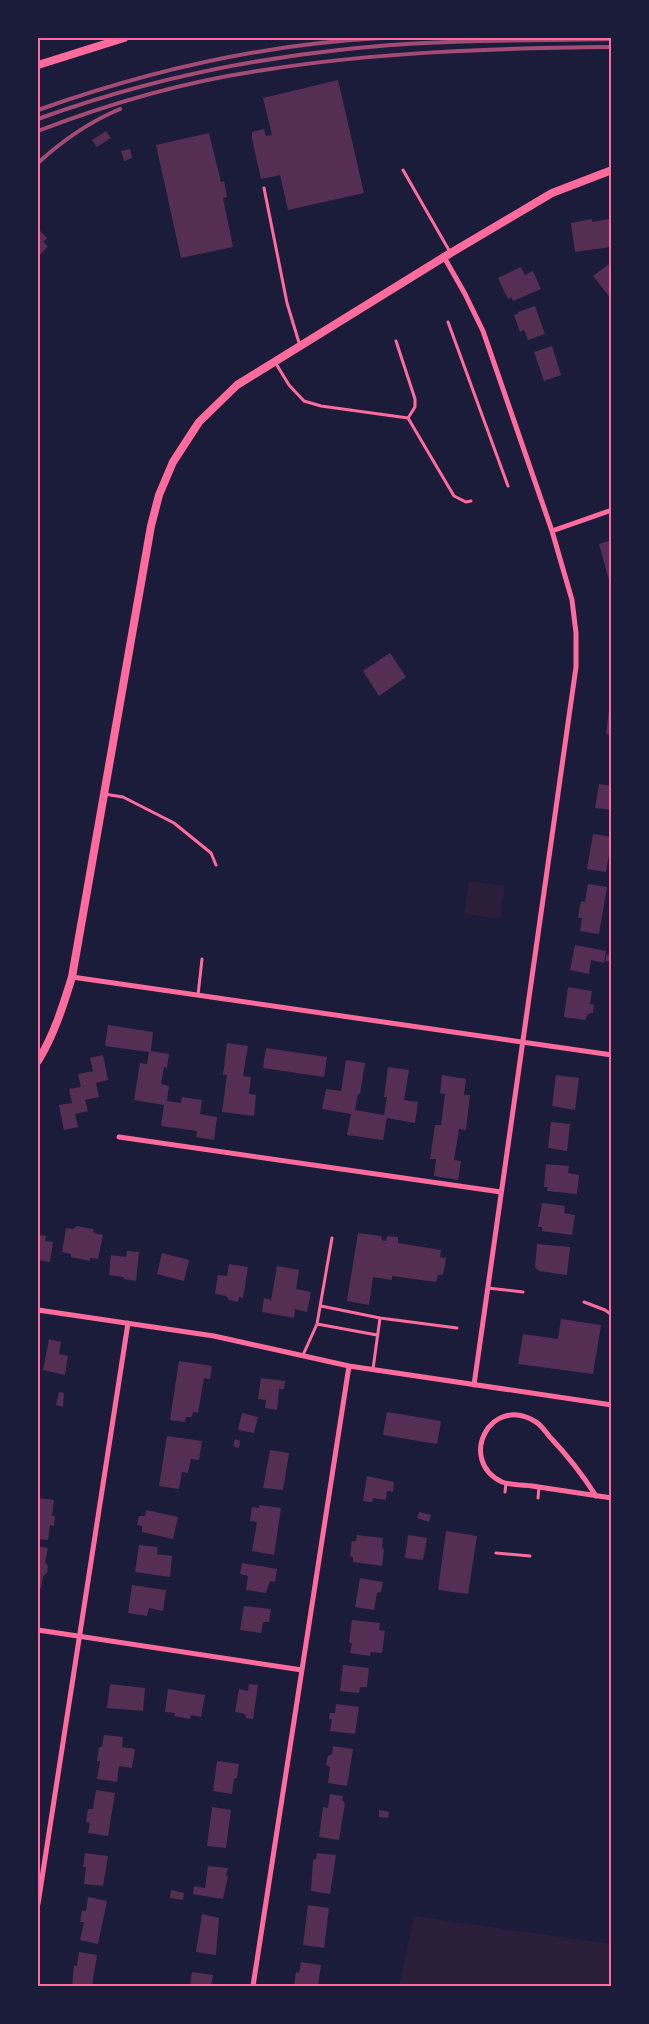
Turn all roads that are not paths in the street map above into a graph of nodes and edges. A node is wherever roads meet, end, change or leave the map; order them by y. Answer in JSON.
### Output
{"nodes":[{"id":1,"x":124,"y":38,"type":"edge"},
{"id":2,"x":38,"y":64,"type":"edge"},
{"id":3,"x":403,"y":170,"type":"dead end"},
{"id":4,"x":612,"y":170,"type":"edge"},
{"id":5,"x":264,"y":188,"type":"dead end"},
{"id":6,"x":447,"y":255,"type":"junction"},
{"id":7,"x":448,"y":322,"type":"dead end"},
{"id":8,"x":396,"y":340,"type":"dead end"},
{"id":9,"x":300,"y":346,"type":"junction"},
{"id":10,"x":275,"y":362,"type":"junction"},
{"id":11,"x":408,"y":418,"type":"junction"},
{"id":12,"x":508,"y":486,"type":"dead end"},
{"id":13,"x":471,"y":501,"type":"dead end"},
{"id":14,"x":612,"y":510,"type":"edge"},
{"id":15,"x":552,"y":531,"type":"junction"},
{"id":16,"x":104,"y":794,"type":"junction"},
{"id":17,"x":216,"y":865,"type":"dead end"},
{"id":18,"x":202,"y":959,"type":"dead end"},
{"id":19,"x":72,"y":977,"type":"junction"},
{"id":20,"x":198,"y":995,"type":"junction"},
{"id":21,"x":522,"y":1042,"type":"junction"},
{"id":22,"x":612,"y":1055,"type":"edge"},
{"id":23,"x":38,"y":1061,"type":"edge"},
{"id":24,"x":119,"y":1137,"type":"dead end"},
{"id":25,"x":501,"y":1192,"type":"junction"},
{"id":26,"x":332,"y":1238,"type":"dead end"},
{"id":27,"x":488,"y":1288,"type":"junction"},
{"id":28,"x":523,"y":1292,"type":"dead end"},
{"id":29,"x":584,"y":1302,"type":"dead end"},
{"id":30,"x":321,"y":1306,"type":"junction"},
{"id":31,"x":38,"y":1310,"type":"edge"},
{"id":32,"x":612,"y":1315,"type":"edge"},
{"id":33,"x":380,"y":1318,"type":"junction"},
{"id":34,"x":128,"y":1323,"type":"junction"},
{"id":35,"x":317,"y":1324,"type":"junction"},
{"id":36,"x":457,"y":1328,"type":"dead end"},
{"id":37,"x":377,"y":1335,"type":"junction"},
{"id":38,"x":303,"y":1356,"type":"junction"},
{"id":39,"x":349,"y":1366,"type":"junction"},
{"id":40,"x":373,"y":1370,"type":"junction"},
{"id":41,"x":474,"y":1385,"type":"junction"},
{"id":42,"x":612,"y":1405,"type":"edge"},
{"id":43,"x":506,"y":1483,"type":"junction"},
{"id":44,"x":540,"y":1487,"type":"junction"},
{"id":45,"x":505,"y":1492,"type":"dead end"},
{"id":46,"x":596,"y":1496,"type":"junction"},
{"id":47,"x":538,"y":1498,"type":"dead end"},
{"id":48,"x":612,"y":1498,"type":"edge"},
{"id":49,"x":496,"y":1553,"type":"dead end"},
{"id":50,"x":530,"y":1556,"type":"dead end"},
{"id":51,"x":38,"y":1630,"type":"edge"},
{"id":52,"x":79,"y":1636,"type":"junction"},
{"id":53,"x":302,"y":1670,"type":"junction"},
{"id":54,"x":38,"y":1904,"type":"edge"},
{"id":55,"x":253,"y":1986,"type":"edge"}],
"edges":[{"from":1,"to":2,"type":"street"},
{"from":3,"to":6,"type":"lane"},
{"from":4,"to":6,"type":"street"},
{"from":5,"to":9,"type":"lane"},
{"from":6,"to":9,"type":"street"},
{"from":6,"to":15,"type":"street"},
{"from":7,"to":12,"type":"lane"},
{"from":8,"to":11,"type":"lane"},
{"from":9,"to":10,"type":"street"},
{"from":10,"to":11,"type":"lane"},
{"from":10,"to":16,"type":"street"},
{"from":11,"to":13,"type":"lane"},
{"from":14,"to":15,"type":"street"},
{"from":15,"to":21,"type":"street"},
{"from":16,"to":17,"type":"lane"},
{"from":16,"to":19,"type":"street"},
{"from":18,"to":20,"type":"lane"},
{"from":19,"to":20,"type":"street"},
{"from":19,"to":23,"type":"street"},
{"from":20,"to":21,"type":"street"},
{"from":21,"to":22,"type":"street"},
{"from":21,"to":25,"type":"street"},
{"from":24,"to":25,"type":"street"},
{"from":25,"to":27,"type":"street"},
{"from":26,"to":30,"type":"lane"},
{"from":27,"to":28,"type":"lane"},
{"from":27,"to":41,"type":"street"},
{"from":29,"to":32,"type":"lane"},
{"from":30,"to":33,"type":"lane"},
{"from":30,"to":35,"type":"lane"},
{"from":31,"to":34,"type":"street"},
{"from":33,"to":36,"type":"lane"},
{"from":33,"to":37,"type":"lane"},
{"from":34,"to":38,"type":"street"},
{"from":34,"to":52,"type":"street"},
{"from":35,"to":37,"type":"lane"},
{"from":35,"to":38,"type":"lane"},
{"from":37,"to":40,"type":"lane"},
{"from":38,"to":39,"type":"street"},
{"from":39,"to":40,"type":"street"},
{"from":39,"to":53,"type":"street"},
{"from":40,"to":41,"type":"street"},
{"from":41,"to":42,"type":"street"},
{"from":43,"to":44,"type":"street"},
{"from":43,"to":45,"type":"lane"},
{"from":43,"to":46,"type":"street"},
{"from":44,"to":46,"type":"street"},
{"from":44,"to":47,"type":"lane"},
{"from":46,"to":48,"type":"street"},
{"from":49,"to":50,"type":"lane"},
{"from":51,"to":52,"type":"street"},
{"from":52,"to":53,"type":"street"},
{"from":52,"to":54,"type":"street"},
{"from":53,"to":55,"type":"street"}]}
